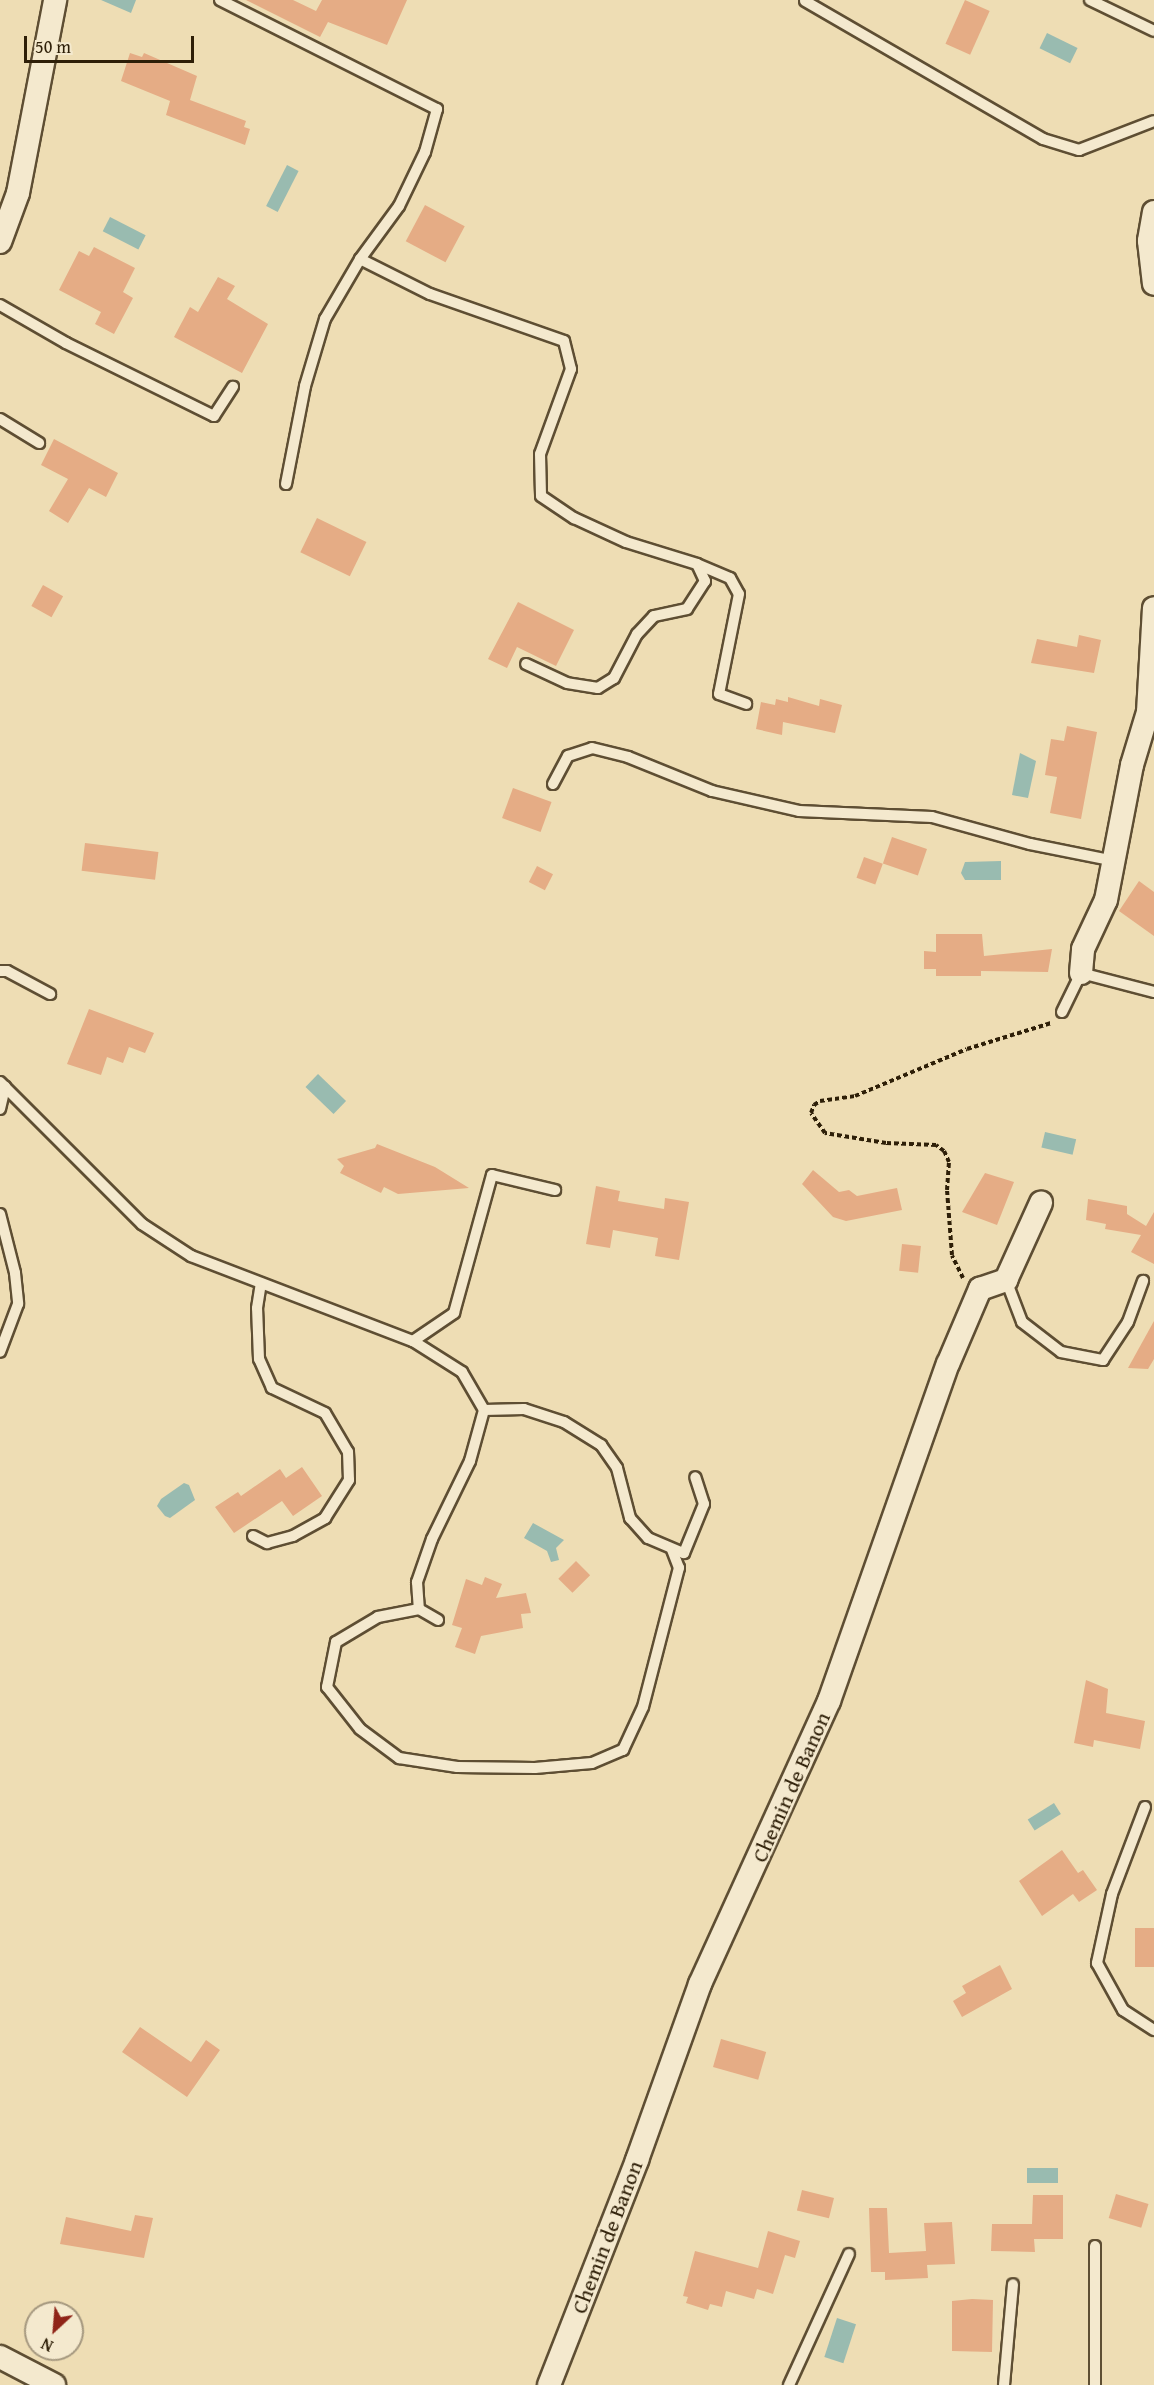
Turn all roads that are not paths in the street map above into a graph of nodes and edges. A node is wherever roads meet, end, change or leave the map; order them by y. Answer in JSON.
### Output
{"nodes":[{"id":1,"x":55,"y":0,"type":"edge"},
{"id":2,"x":220,"y":0,"type":"edge"},
{"id":3,"x":1090,"y":0,"type":"edge"},
{"id":4,"x":805,"y":1,"type":"edge"},
{"id":5,"x":1154,"y":31,"type":"edge"},
{"id":6,"x":1154,"y":121,"type":"edge"},
{"id":7,"x":1154,"y":212,"type":"edge"},
{"id":8,"x":0,"y":242,"type":"edge"},
{"id":9,"x":360,"y":259,"type":"junction"},
{"id":10,"x":1154,"y":284,"type":"edge"},
{"id":11,"x":0,"y":304,"type":"edge"},
{"id":12,"x":233,"y":387,"type":"dead end"},
{"id":13,"x":0,"y":419,"type":"edge"},
{"id":14,"x":39,"y":443,"type":"dead end"},
{"id":15,"x":286,"y":484,"type":"dead end"},
{"id":16,"x":697,"y":564,"type":"junction"},
{"id":17,"x":1154,"y":608,"type":"edge"},
{"id":18,"x":526,"y":664,"type":"dead end"},
{"id":19,"x":746,"y":704,"type":"dead end"},
{"id":20,"x":1151,"y":714,"type":"edge"},
{"id":21,"x":553,"y":784,"type":"dead end"},
{"id":22,"x":1115,"y":861,"type":"junction"},
{"id":23,"x":0,"y":971,"type":"edge"},
{"id":24,"x":1082,"y":973,"type":"junction"},
{"id":25,"x":1154,"y":992,"type":"edge"},
{"id":26,"x":50,"y":994,"type":"dead end"},
{"id":27,"x":1062,"y":1012,"type":"road end"},
{"id":28,"x":3,"y":1084,"type":"edge"},
{"id":29,"x":0,"y":1109,"type":"edge"},
{"id":30,"x":555,"y":1190,"type":"dead end"},
{"id":31,"x":1041,"y":1203,"type":"dead end"},
{"id":32,"x":0,"y":1214,"type":"edge"},
{"id":33,"x":1006,"y":1280,"type":"junction"},
{"id":34,"x":1143,"y":1281,"type":"dead end"},
{"id":35,"x":261,"y":1282,"type":"junction"},
{"id":36,"x":413,"y":1341,"type":"junction"},
{"id":37,"x":0,"y":1352,"type":"edge"},
{"id":38,"x":484,"y":1410,"type":"junction"},
{"id":39,"x":695,"y":1477,"type":"dead end"},
{"id":40,"x":253,"y":1536,"type":"dead end"},
{"id":41,"x":672,"y":1550,"type":"junction"},
{"id":42,"x":419,"y":1609,"type":"junction"},
{"id":43,"x":438,"y":1620,"type":"dead end"},
{"id":44,"x":1145,"y":1807,"type":"dead end"},
{"id":45,"x":1154,"y":2030,"type":"edge"},
{"id":46,"x":1095,"y":2246,"type":"dead end"},
{"id":47,"x":849,"y":2254,"type":"dead end"},
{"id":48,"x":1013,"y":2284,"type":"dead end"},
{"id":49,"x":0,"y":2357,"type":"edge"},
{"id":50,"x":54,"y":2385,"type":"edge"},
{"id":51,"x":549,"y":2385,"type":"edge"},
{"id":52,"x":789,"y":2385,"type":"edge"},
{"id":53,"x":1004,"y":2385,"type":"edge"},
{"id":54,"x":1095,"y":2385,"type":"edge"}],
"edges":[{"from":1,"to":8,"type":"street"},
{"from":2,"to":9,"type":"lane"},
{"from":3,"to":5,"type":"lane"},
{"from":4,"to":6,"type":"lane"},
{"from":7,"to":10,"type":"street"},
{"from":9,"to":15,"type":"lane"},
{"from":9,"to":16,"type":"lane"},
{"from":11,"to":12,"type":"lane"},
{"from":13,"to":14,"type":"lane"},
{"from":16,"to":18,"type":"lane"},
{"from":16,"to":19,"type":"lane"},
{"from":17,"to":20,"type":"street"},
{"from":20,"to":22,"type":"street"},
{"from":21,"to":22,"type":"lane"},
{"from":22,"to":24,"type":"street"},
{"from":23,"to":26,"type":"lane"},
{"from":24,"to":25,"type":"lane"},
{"from":24,"to":27,"type":"lane"},
{"from":28,"to":29,"type":"lane"},
{"from":28,"to":35,"type":"lane"},
{"from":30,"to":36,"type":"lane"},
{"from":31,"to":33,"type":"street"},
{"from":32,"to":37,"type":"lane"},
{"from":33,"to":34,"type":"lane"},
{"from":33,"to":51,"type":"street","name":"Chemin de Banon"},
{"from":35,"to":36,"type":"lane"},
{"from":35,"to":40,"type":"lane"},
{"from":36,"to":38,"type":"lane"},
{"from":38,"to":41,"type":"lane"},
{"from":38,"to":42,"type":"lane"},
{"from":39,"to":41,"type":"lane"},
{"from":41,"to":42,"type":"lane"},
{"from":42,"to":43,"type":"lane"},
{"from":44,"to":45,"type":"lane"},
{"from":46,"to":54,"type":"lane"},
{"from":47,"to":52,"type":"lane"},
{"from":48,"to":53,"type":"lane"},
{"from":49,"to":50,"type":"street"}]}
